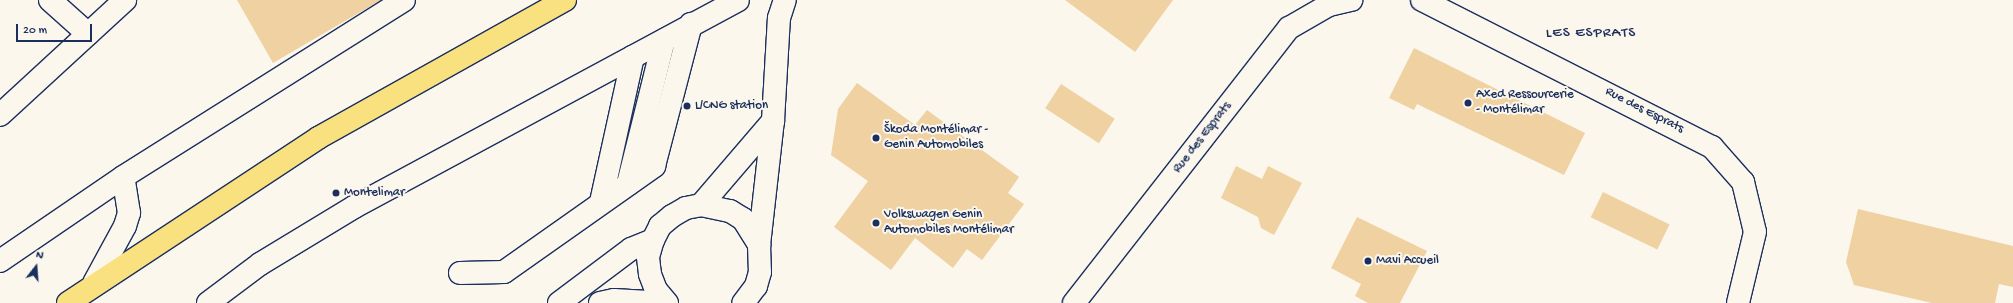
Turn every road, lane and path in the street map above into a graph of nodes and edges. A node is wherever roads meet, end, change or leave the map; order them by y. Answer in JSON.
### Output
{"nodes":[{"id":1,"x":50,"y":0,"type":"edge"},
{"id":2,"x":125,"y":0,"type":"edge"},
{"id":3,"x":404,"y":0,"type":"edge"},
{"id":4,"x":565,"y":0,"type":"edge"},
{"id":5,"x":738,"y":0,"type":"edge"},
{"id":6,"x":785,"y":0,"type":"edge"},
{"id":7,"x":1351,"y":0,"type":"edge"},
{"id":8,"x":1422,"y":0,"type":"edge"},
{"id":9,"x":691,"y":24,"type":"junction"},
{"id":10,"x":88,"y":34,"type":"junction"},
{"id":11,"x":664,"y":40,"type":"junction"},
{"id":12,"x":633,"y":56,"type":"junction"},
{"id":13,"x":0,"y":115,"type":"edge"},
{"id":14,"x":773,"y":121,"type":"junction"},
{"id":15,"x":123,"y":177,"type":"junction"},
{"id":16,"x":628,"y":184,"type":"junction"},
{"id":17,"x":601,"y":202,"type":"junction"},
{"id":18,"x":701,"y":205,"type":"junction"},
{"id":19,"x":652,"y":240,"type":"junction"},
{"id":20,"x":759,"y":245,"type":"junction"},
{"id":21,"x":0,"y":261,"type":"edge"},
{"id":22,"x":460,"y":273,"type":"dead end"},
{"id":23,"x":94,"y":283,"type":"junction"},
{"id":24,"x":755,"y":297,"type":"edge"},
{"id":25,"x":68,"y":303,"type":"edge"},
{"id":26,"x":208,"y":303,"type":"edge"},
{"id":27,"x":558,"y":303,"type":"edge"},
{"id":28,"x":600,"y":303,"type":"edge"},
{"id":29,"x":666,"y":303,"type":"edge"},
{"id":30,"x":1074,"y":303,"type":"edge"},
{"id":31,"x":1738,"y":303,"type":"edge"}],
"edges":[{"from":1,"to":10,"type":"street"},
{"from":2,"to":10,"type":"street"},
{"from":3,"to":15,"type":"street"},
{"from":4,"to":23,"type":"main road"},
{"from":5,"to":9,"type":"street"},
{"from":6,"to":14,"type":"street"},
{"from":7,"to":30,"type":"street","name":"Rue des Esprats"},
{"from":8,"to":31,"type":"street","name":"Rue des Esprats"},
{"from":9,"to":11,"type":"street"},
{"from":9,"to":16,"type":"street"},
{"from":10,"to":13,"type":"street"},
{"from":11,"to":12,"type":"street"},
{"from":11,"to":16,"type":"street"},
{"from":12,"to":17,"type":"street"},
{"from":12,"to":26,"type":"street"},
{"from":14,"to":18,"type":"street"},
{"from":14,"to":20,"type":"street"},
{"from":15,"to":21,"type":"street"},
{"from":15,"to":23,"type":"street"},
{"from":16,"to":17,"type":"street"},
{"from":17,"to":22,"type":"street"},
{"from":18,"to":19,"type":"street"},
{"from":18,"to":20,"type":"street"},
{"from":19,"to":27,"type":"street"},
{"from":19,"to":29,"type":"street"},
{"from":20,"to":24,"type":"street"},
{"from":23,"to":25,"type":"main road"},
{"from":28,"to":29,"type":"street"}]}
